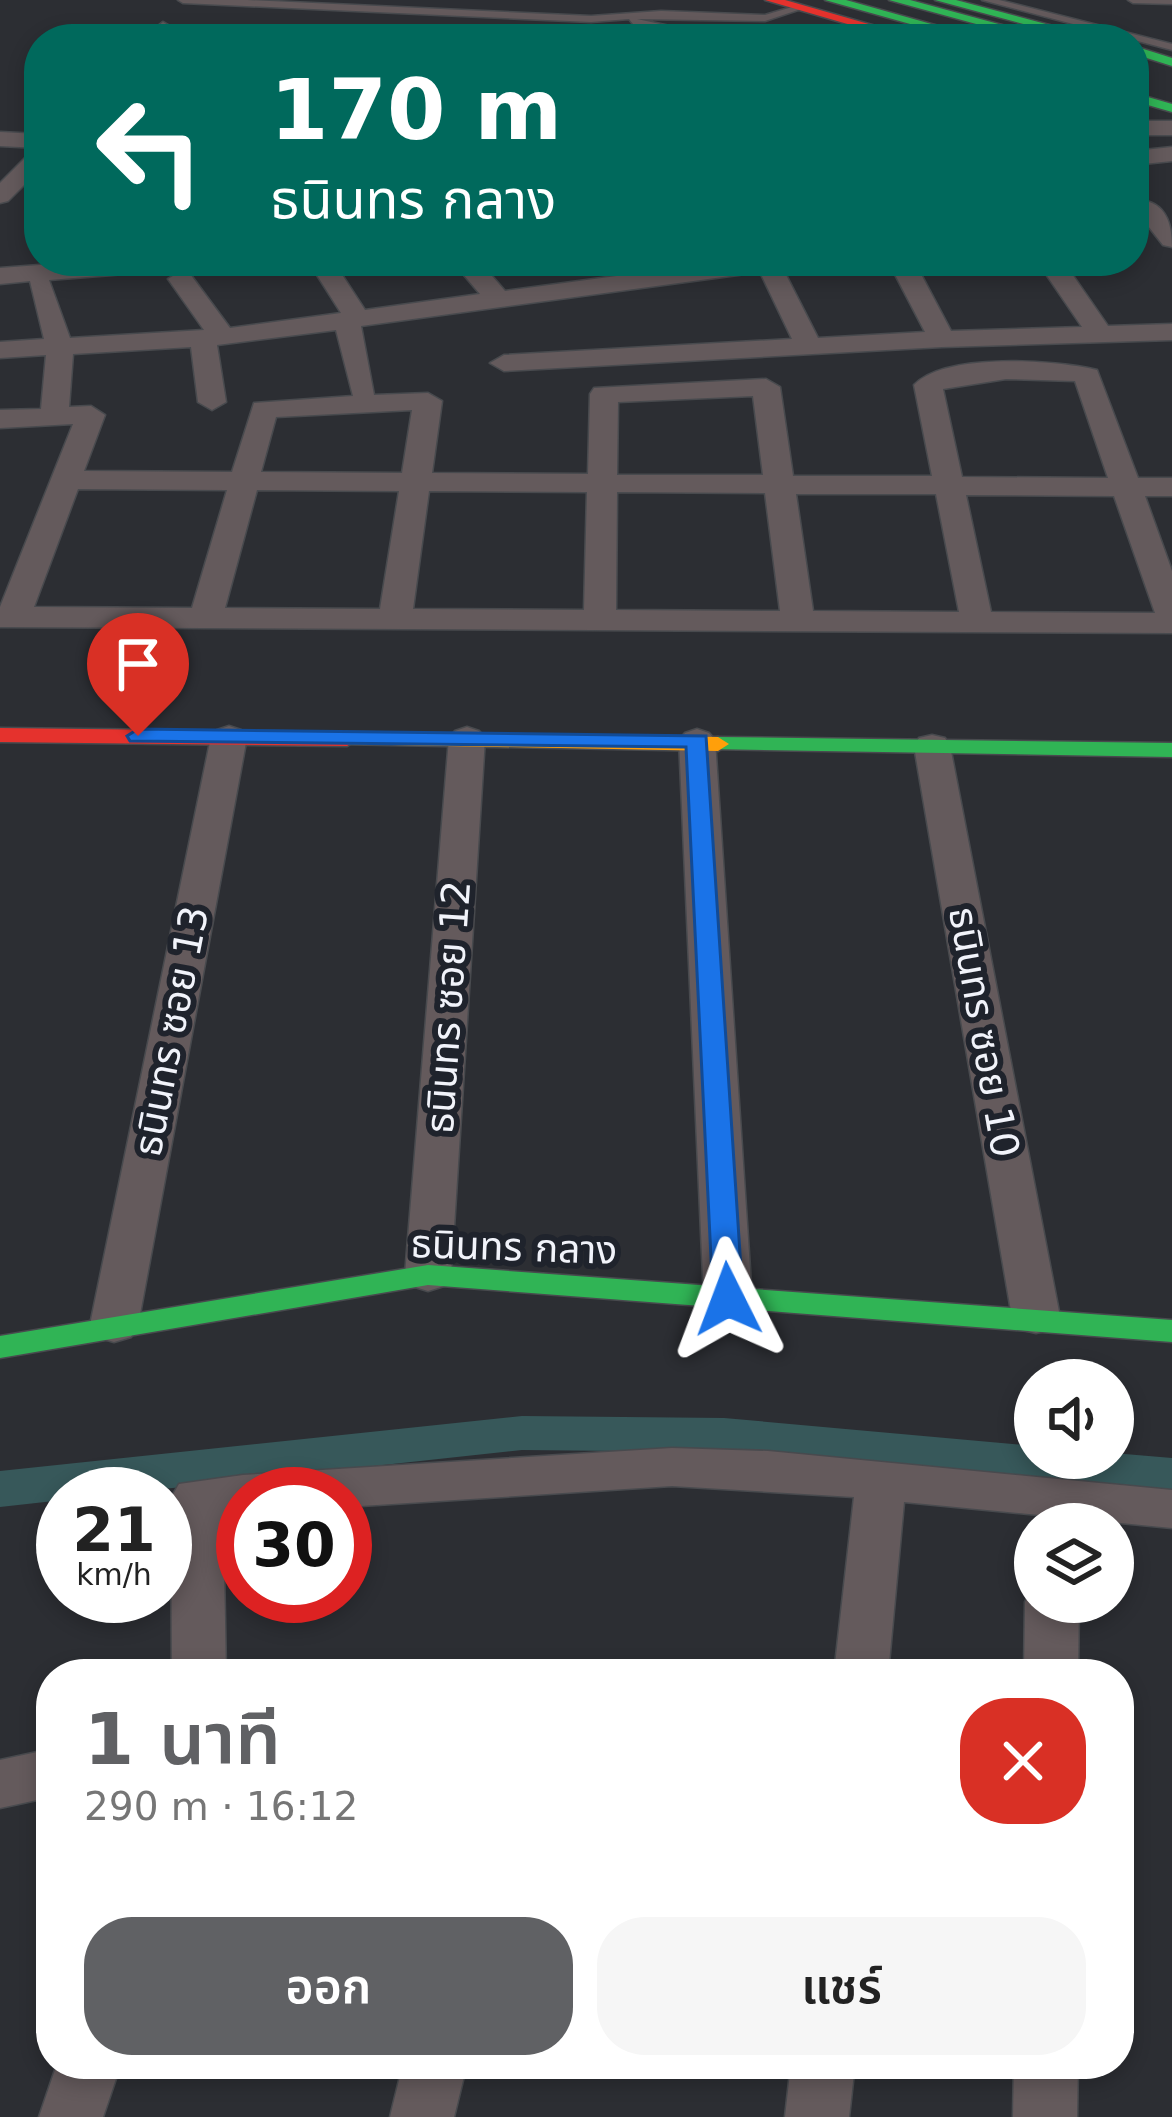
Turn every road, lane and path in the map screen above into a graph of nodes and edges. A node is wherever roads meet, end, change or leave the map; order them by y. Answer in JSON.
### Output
{"nodes":[{"id":1,"x":183,"y":0,"type":"edge"},
{"id":2,"x":772,"y":0,"type":"edge"},
{"id":3,"x":832,"y":0,"type":"edge"},
{"id":4,"x":895,"y":0,"type":"edge"},
{"id":5,"x":941,"y":0,"type":"edge"},
{"id":6,"x":987,"y":0,"type":"edge"},
{"id":7,"x":1133,"y":0,"type":"edge"},
{"id":8,"x":800,"y":2,"type":"edge"},
{"id":9,"x":1172,"y":2,"type":"edge"},
{"id":10,"x":638,"y":15,"type":"junction"},
{"id":11,"x":634,"y":24,"type":"edge"},
{"id":12,"x":872,"y":24,"type":"edge"},
{"id":13,"x":889,"y":24,"type":"edge"},
{"id":14,"x":922,"y":24,"type":"edge"},
{"id":15,"x":989,"y":24,"type":"edge"},
{"id":16,"x":1036,"y":24,"type":"edge"},
{"id":17,"x":1084,"y":24,"type":"edge"},
{"id":18,"x":24,"y":172,"type":"edge"},
{"id":19,"x":0,"y":196,"type":"edge"},
{"id":20,"x":1151,"y":206,"type":"edge"},
{"id":21,"x":1172,"y":240,"type":"edge"},
{"id":22,"x":187,"y":276,"type":"edge"},
{"id":23,"x":330,"y":276,"type":"edge"},
{"id":24,"x":472,"y":276,"type":"edge"},
{"id":25,"x":625,"y":276,"type":"edge"},
{"id":26,"x":727,"y":276,"type":"edge"},
{"id":27,"x":780,"y":276,"type":"edge"},
{"id":28,"x":909,"y":276,"type":"edge"},
{"id":29,"x":1059,"y":276,"type":"edge"},
{"id":30,"x":40,"y":285,"type":"dead end"},
{"id":31,"x":642,"y":301,"type":"junction"},
{"id":32,"x":352,"y":320,"type":"junction"},
{"id":33,"x":1172,"y":332,"type":"edge"},
{"id":34,"x":1100,"y":334,"type":"junction"},
{"id":35,"x":501,"y":337,"type":"junction"},
{"id":36,"x":213,"y":338,"type":"junction"},
{"id":37,"x":942,"y":339,"type":"junction"},
{"id":38,"x":60,"y":348,"type":"junction"},
{"id":39,"x":0,"y":350,"type":"edge"},
{"id":40,"x":810,"y":350,"type":"junction"},
{"id":41,"x":660,"y":356,"type":"junction"},
{"id":42,"x":363,"y":391,"type":"dead end"},
{"id":43,"x":212,"y":402,"type":"dead end"},
{"id":44,"x":56,"y":409,"type":"dead end"},
{"id":45,"x":0,"y":419,"type":"edge"},
{"id":46,"x":68,"y":480,"type":"junction"},
{"id":47,"x":242,"y":481,"type":"junction"},
{"id":48,"x":416,"y":482,"type":"junction"},
{"id":49,"x":603,"y":483,"type":"junction"},
{"id":50,"x":782,"y":484,"type":"junction"},
{"id":51,"x":947,"y":485,"type":"junction"},
{"id":52,"x":1126,"y":487,"type":"junction"},
{"id":53,"x":1172,"y":487,"type":"edge"},
{"id":54,"x":7,"y":617,"type":"edge"},
{"id":55,"x":206,"y":619,"type":"junction"},
{"id":56,"x":1172,"y":619,"type":"edge"},
{"id":57,"x":395,"y":620,"type":"junction"},
{"id":58,"x":601,"y":620,"type":"junction"},
{"id":59,"x":798,"y":621,"type":"junction"},
{"id":60,"x":976,"y":622,"type":"junction"},
{"id":61,"x":229,"y":736,"type":"junction"},
{"id":62,"x":1,"y":737,"type":"edge"},
{"id":63,"x":467,"y":738,"type":"junction"},
{"id":64,"x":698,"y":740,"type":"junction"},
{"id":65,"x":932,"y":746,"type":"junction"},
{"id":66,"x":1172,"y":751,"type":"edge"},
{"id":67,"x":428,"y":1275,"type":"junction"},
{"id":68,"x":728,"y":1299,"type":"junction"},
{"id":69,"x":1036,"y":1317,"type":"junction"},
{"id":70,"x":113,"y":1325,"type":"junction"},
{"id":71,"x":1172,"y":1330,"type":"edge"},
{"id":72,"x":0,"y":1347,"type":"edge"},
{"id":73,"x":880,"y":1481,"type":"junction"},
{"id":74,"x":372,"y":1486,"type":"edge"},
{"id":75,"x":216,"y":1496,"type":"edge"},
{"id":76,"x":1016,"y":1503,"type":"edge"},
{"id":77,"x":1134,"y":1509,"type":"edge"},
{"id":78,"x":1172,"y":1509,"type":"edge"},
{"id":79,"x":1052,"y":1623,"type":"edge"},
{"id":80,"x":199,"y":1659,"type":"edge"},
{"id":81,"x":862,"y":1659,"type":"edge"},
{"id":82,"x":1051,"y":1659,"type":"edge"},
{"id":83,"x":36,"y":1776,"type":"edge"},
{"id":84,"x":0,"y":1784,"type":"edge"},
{"id":85,"x":84,"y":2079,"type":"edge"},
{"id":86,"x":431,"y":2079,"type":"edge"},
{"id":87,"x":822,"y":2079,"type":"edge"},
{"id":88,"x":1046,"y":2079,"type":"edge"},
{"id":89,"x":71,"y":2117,"type":"edge"},
{"id":90,"x":422,"y":2117,"type":"edge"},
{"id":91,"x":818,"y":2117,"type":"edge"},
{"id":92,"x":1045,"y":2117,"type":"edge"}],
"edges":[{"from":1,"to":10,"type":"lane"},
{"from":2,"to":8,"type":"main road"},
{"from":3,"to":14,"type":"main road"},
{"from":4,"to":15,"type":"main road"},
{"from":5,"to":16,"type":"main road"},
{"from":6,"to":17,"type":"lane"},
{"from":7,"to":9,"type":"lane"},
{"from":8,"to":10,"type":"lane"},
{"from":8,"to":12,"type":"main road"},
{"from":8,"to":13,"type":"main road"},
{"from":10,"to":11,"type":"lane"},
{"from":18,"to":19,"type":"street"},
{"from":20,"to":21,"type":"street"},
{"from":22,"to":36,"type":"street"},
{"from":23,"to":32,"type":"street"},
{"from":24,"to":35,"type":"street"},
{"from":25,"to":31,"type":"street"},
{"from":26,"to":31,"type":"street"},
{"from":27,"to":40,"type":"street"},
{"from":28,"to":37,"type":"street"},
{"from":29,"to":34,"type":"street"},
{"from":30,"to":38,"type":"street"},
{"from":31,"to":35,"type":"street"},
{"from":31,"to":41,"type":"street"},
{"from":32,"to":35,"type":"street"},
{"from":32,"to":36,"type":"street"},
{"from":32,"to":42,"type":"street"},
{"from":33,"to":34,"type":"street"},
{"from":34,"to":37,"type":"street"},
{"from":35,"to":41,"type":"street"},
{"from":36,"to":38,"type":"street"},
{"from":36,"to":43,"type":"street"},
{"from":37,"to":40,"type":"street"},
{"from":38,"to":39,"type":"street"},
{"from":38,"to":44,"type":"street"},
{"from":40,"to":41,"type":"street"},
{"from":45,"to":46,"type":"street"},
{"from":46,"to":47,"type":"street"},
{"from":46,"to":54,"type":"street"},
{"from":47,"to":48,"type":"street"},
{"from":47,"to":48,"type":"street"},
{"from":47,"to":55,"type":"street"},
{"from":48,"to":49,"type":"street"},
{"from":48,"to":57,"type":"street"},
{"from":49,"to":50,"type":"street"},
{"from":49,"to":50,"type":"street"},
{"from":49,"to":58,"type":"street"},
{"from":50,"to":51,"type":"street"},
{"from":50,"to":59,"type":"street"},
{"from":51,"to":52,"type":"street"},
{"from":51,"to":52,"type":"street"},
{"from":51,"to":60,"type":"street"},
{"from":52,"to":53,"type":"street"},
{"from":52,"to":56,"type":"street"},
{"from":54,"to":55,"type":"street"},
{"from":55,"to":57,"type":"street"},
{"from":56,"to":60,"type":"street"},
{"from":57,"to":58,"type":"street"},
{"from":58,"to":59,"type":"street"},
{"from":59,"to":60,"type":"street"},
{"from":61,"to":62,"type":"main road"},
{"from":61,"to":63,"type":"main road"},
{"from":61,"to":70,"type":"street","name":"ธนินทร ซอย 13"},
{"from":63,"to":64,"type":"main road"},
{"from":63,"to":67,"type":"street","name":"ธนินทร ซอย 12"},
{"from":64,"to":65,"type":"main road"},
{"from":64,"to":68,"type":"street"},
{"from":65,"to":66,"type":"main road"},
{"from":65,"to":69,"type":"street","name":"ธนินทร ซอย 10"},
{"from":67,"to":68,"type":"main road","name":"ธนินทร กลาง"},
{"from":67,"to":70,"type":"main road","name":"ธนินทร กลาง"},
{"from":68,"to":69,"type":"main road","name":"ธนินทร กลาง"},
{"from":69,"to":71,"type":"main road","name":"ธนินทร กลาง"},
{"from":70,"to":72,"type":"main road","name":"ธนินทร กลาง"},
{"from":73,"to":74,"type":"street"},
{"from":73,"to":76,"type":"street"},
{"from":73,"to":81,"type":"street"},
{"from":75,"to":80,"type":"street"},
{"from":77,"to":78,"type":"street"},
{"from":79,"to":82,"type":"street"},
{"from":83,"to":84,"type":"street"},
{"from":85,"to":89,"type":"street"},
{"from":86,"to":90,"type":"street"},
{"from":87,"to":91,"type":"street"},
{"from":88,"to":92,"type":"street"}]}
